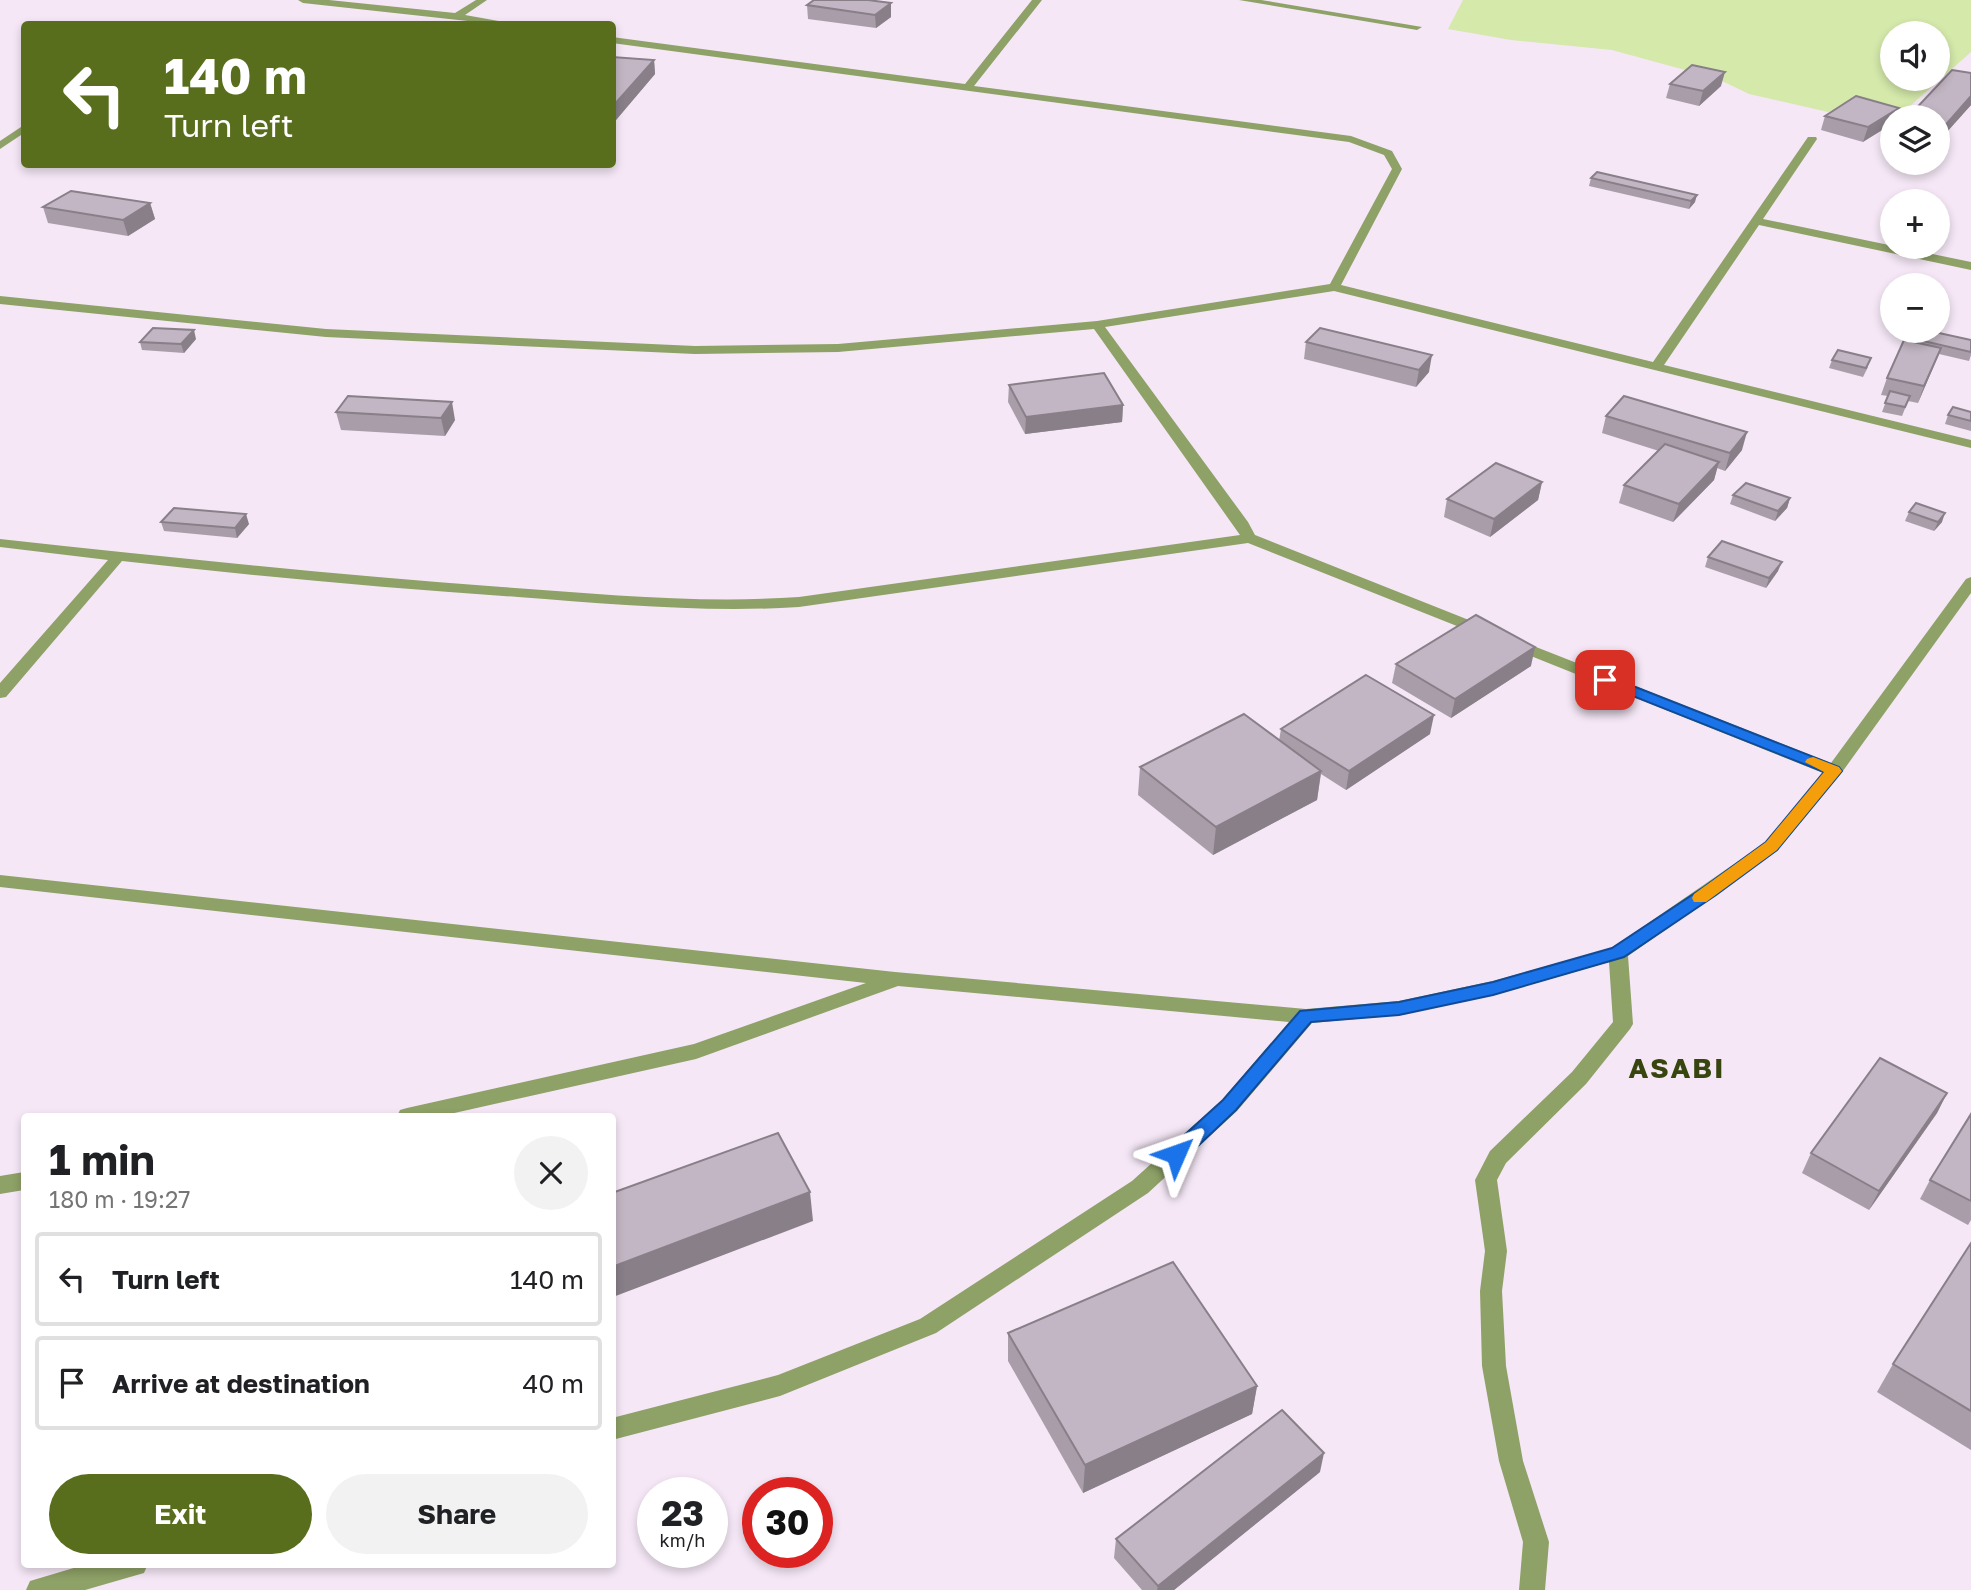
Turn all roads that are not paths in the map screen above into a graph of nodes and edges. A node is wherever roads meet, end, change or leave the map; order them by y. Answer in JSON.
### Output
{"nodes":[{"id":1,"x":303,"y":0,"type":"edge"},
{"id":2,"x":482,"y":0,"type":"edge"},
{"id":3,"x":1037,"y":0,"type":"edge"},
{"id":4,"x":1244,"y":0,"type":"edge"},
{"id":5,"x":457,"y":16,"type":"junction"},
{"id":6,"x":491,"y":21,"type":"edge"},
{"id":7,"x":1417,"y":27,"type":"dead end"},
{"id":8,"x":616,"y":41,"type":"edge"},
{"id":9,"x":969,"y":86,"type":"junction"},
{"id":10,"x":21,"y":130,"type":"edge"},
{"id":11,"x":0,"y":131,"type":"edge"},
{"id":12,"x":21,"y":131,"type":"edge"},
{"id":13,"x":1812,"y":139,"type":"dead end"},
{"id":14,"x":0,"y":146,"type":"edge"},
{"id":15,"x":1756,"y":220,"type":"junction"},
{"id":16,"x":1971,"y":266,"type":"edge"},
{"id":17,"x":1334,"y":287,"type":"junction"},
{"id":18,"x":0,"y":300,"type":"edge"},
{"id":19,"x":1097,"y":325,"type":"junction"},
{"id":20,"x":1657,"y":366,"type":"junction"},
{"id":21,"x":1971,"y":444,"type":"edge"},
{"id":22,"x":1249,"y":538,"type":"junction"},
{"id":23,"x":0,"y":543,"type":"edge"},
{"id":24,"x":118,"y":557,"type":"junction"},
{"id":25,"x":1971,"y":582,"type":"edge"},
{"id":26,"x":0,"y":693,"type":"edge"},
{"id":27,"x":1834,"y":771,"type":"junction"},
{"id":28,"x":0,"y":881,"type":"edge"},
{"id":29,"x":1618,"y":953,"type":"junction"},
{"id":30,"x":895,"y":979,"type":"junction"},
{"id":31,"x":1306,"y":1016,"type":"junction"},
{"id":32,"x":420,"y":1113,"type":"edge"},
{"id":33,"x":21,"y":1182,"type":"edge"},
{"id":34,"x":0,"y":1185,"type":"edge"},
{"id":35,"x":616,"y":1428,"type":"edge"},
{"id":36,"x":124,"y":1568,"type":"edge"},
{"id":37,"x":77,"y":1585,"type":"edge"},
{"id":38,"x":39,"y":1590,"type":"edge"},
{"id":39,"x":1532,"y":1590,"type":"edge"}],
"edges":[{"from":1,"to":5,"type":"street"},
{"from":2,"to":5,"type":"street"},
{"from":3,"to":9,"type":"street"},
{"from":4,"to":7,"type":"street"},
{"from":5,"to":6,"type":"street"},
{"from":8,"to":9,"type":"street"},
{"from":9,"to":17,"type":"street"},
{"from":10,"to":11,"type":"street"},
{"from":12,"to":14,"type":"street"},
{"from":13,"to":15,"type":"street"},
{"from":15,"to":16,"type":"street"},
{"from":15,"to":20,"type":"street"},
{"from":17,"to":19,"type":"street"},
{"from":17,"to":20,"type":"street"},
{"from":18,"to":19,"type":"street"},
{"from":19,"to":22,"type":"street"},
{"from":20,"to":21,"type":"street"},
{"from":22,"to":24,"type":"street"},
{"from":22,"to":27,"type":"street"},
{"from":23,"to":24,"type":"street"},
{"from":24,"to":26,"type":"street"},
{"from":25,"to":27,"type":"street"},
{"from":27,"to":29,"type":"street"},
{"from":28,"to":30,"type":"street"},
{"from":29,"to":31,"type":"street"},
{"from":29,"to":39,"type":"street"},
{"from":30,"to":31,"type":"street"},
{"from":30,"to":32,"type":"street"},
{"from":31,"to":35,"type":"street"},
{"from":33,"to":34,"type":"street"},
{"from":36,"to":37,"type":"street"},
{"from":37,"to":38,"type":"street"}]}
